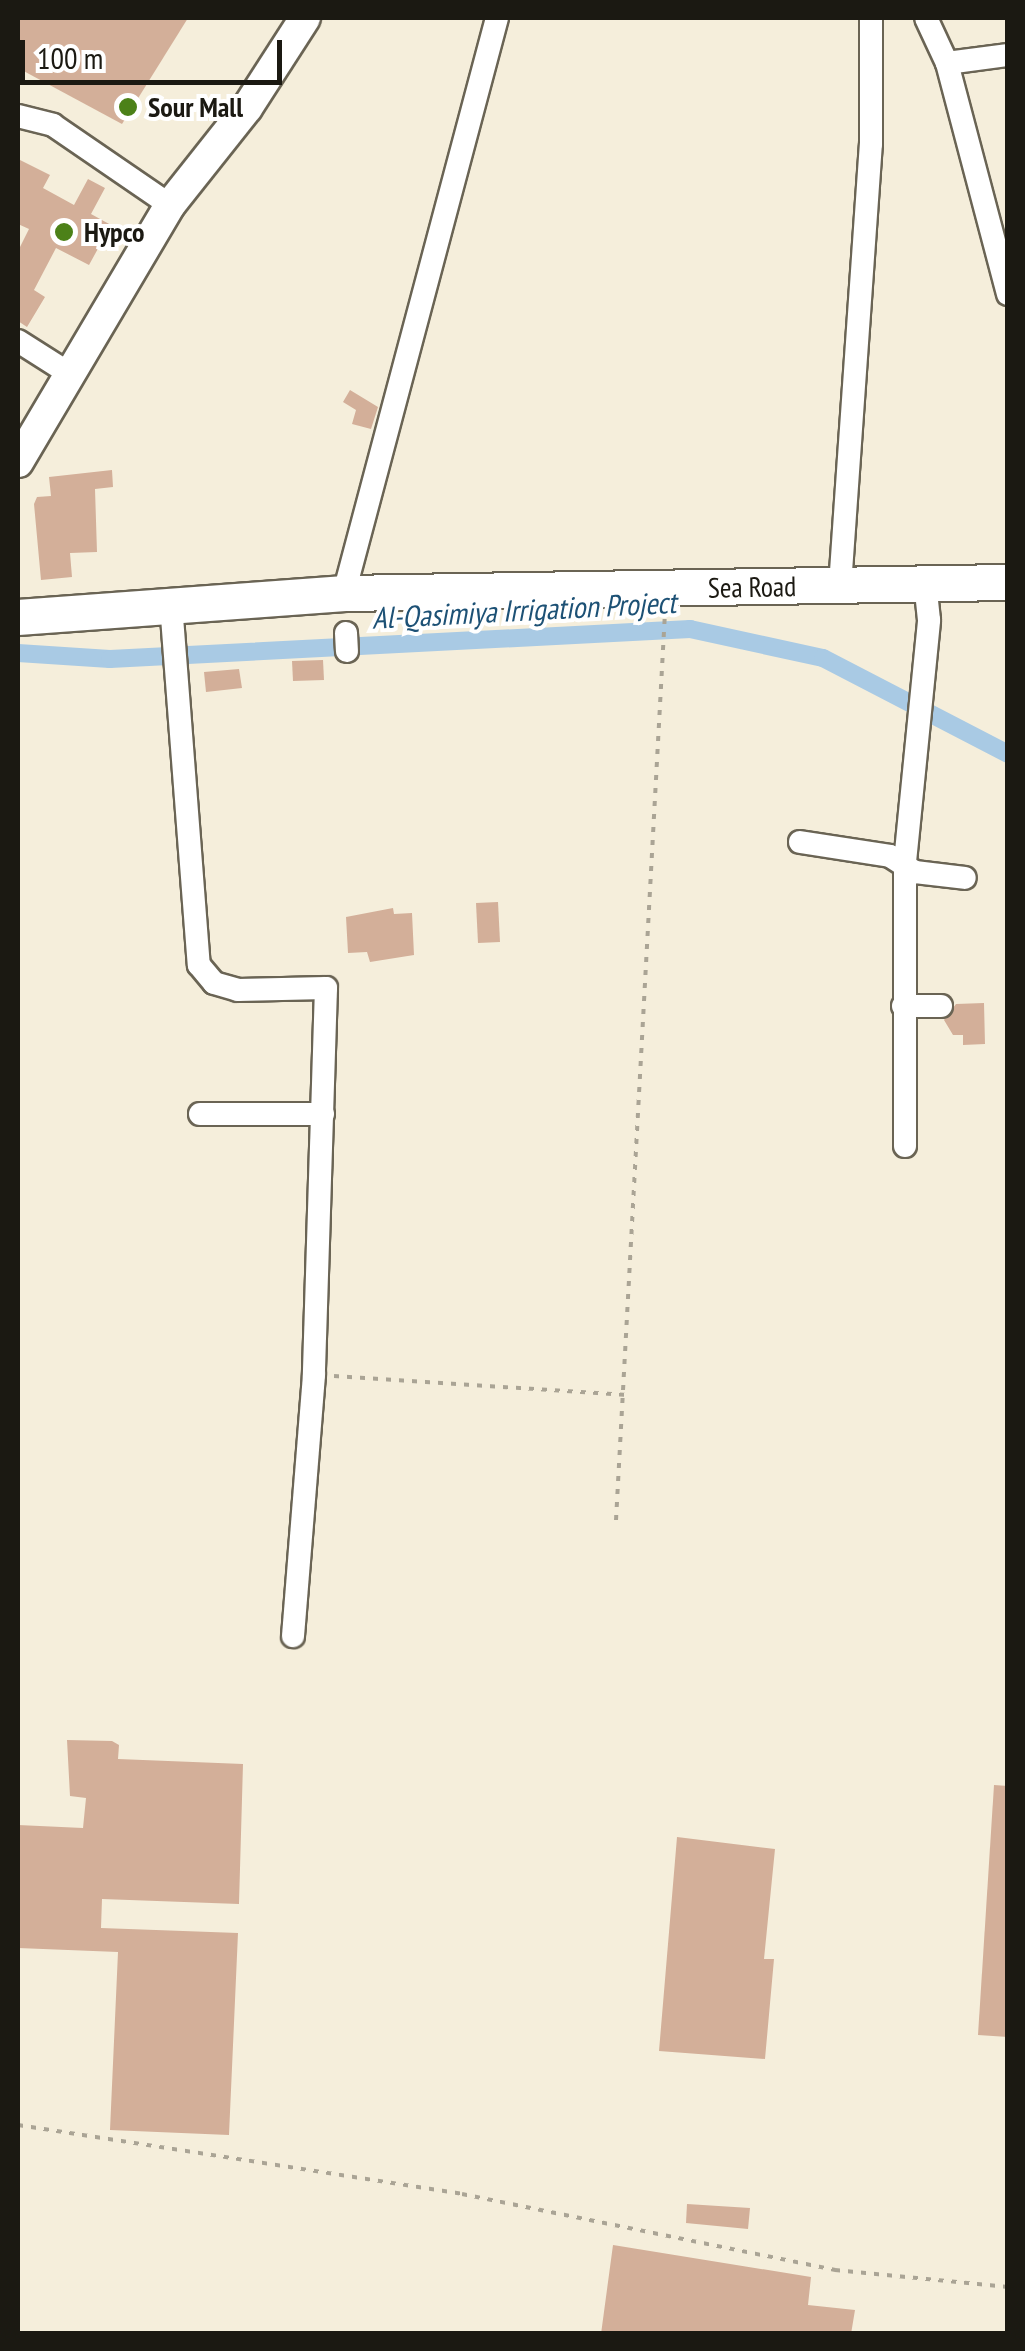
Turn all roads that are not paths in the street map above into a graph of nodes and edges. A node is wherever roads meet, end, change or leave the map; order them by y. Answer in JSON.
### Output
{"nodes":[{"id":1,"x":304,"y":18,"type":"edge"},
{"id":2,"x":497,"y":18,"type":"edge"},
{"id":3,"x":871,"y":18,"type":"edge"},
{"id":4,"x":926,"y":18,"type":"edge"},
{"id":5,"x":1008,"y":56,"type":"edge"},
{"id":6,"x":947,"y":63,"type":"junction"},
{"id":7,"x":18,"y":116,"type":"edge"},
{"id":8,"x":170,"y":205,"type":"junction"},
{"id":9,"x":1008,"y":294,"type":"edge"},
{"id":10,"x":18,"y":341,"type":"edge"},
{"id":11,"x":70,"y":374,"type":"junction"},
{"id":12,"x":18,"y":462,"type":"edge"},
{"id":13,"x":1008,"y":582,"type":"edge"},
{"id":14,"x":925,"y":583,"type":"junction"},
{"id":15,"x":840,"y":586,"type":"junction"},
{"id":16,"x":344,"y":592,"type":"junction"},
{"id":17,"x":171,"y":604,"type":"junction"},
{"id":18,"x":21,"y":613,"type":"edge"},
{"id":19,"x":800,"y":842,"type":"dead end"},
{"id":20,"x":905,"y":862,"type":"junction"},
{"id":21,"x":965,"y":878,"type":"dead end"},
{"id":22,"x":903,"y":1006,"type":"junction"},
{"id":23,"x":941,"y":1006,"type":"dead end"},
{"id":24,"x":200,"y":1114,"type":"dead end"},
{"id":25,"x":323,"y":1114,"type":"junction"},
{"id":26,"x":904,"y":1146,"type":"dead end"},
{"id":27,"x":293,"y":1636,"type":"dead end"}],
"edges":[{"from":1,"to":8,"type":"main road"},
{"from":2,"to":16,"type":"street"},
{"from":3,"to":15,"type":"street"},
{"from":4,"to":6,"type":"street"},
{"from":5,"to":6,"type":"street"},
{"from":6,"to":9,"type":"street"},
{"from":7,"to":8,"type":"street"},
{"from":8,"to":11,"type":"main road"},
{"from":10,"to":11,"type":"street"},
{"from":11,"to":12,"type":"main road"},
{"from":13,"to":14,"type":"highway","name":"Sea Road"},
{"from":14,"to":15,"type":"highway","name":"Sea Road"},
{"from":14,"to":20,"type":"street"},
{"from":15,"to":16,"type":"highway","name":"Sea Road"},
{"from":16,"to":17,"type":"highway","name":"Sea Road"},
{"from":17,"to":18,"type":"highway","name":"Sea Road"},
{"from":17,"to":25,"type":"street"},
{"from":19,"to":20,"type":"street"},
{"from":20,"to":21,"type":"street"},
{"from":20,"to":22,"type":"street"},
{"from":22,"to":23,"type":"street"},
{"from":22,"to":26,"type":"street"},
{"from":24,"to":25,"type":"street"},
{"from":25,"to":27,"type":"street"}]}
